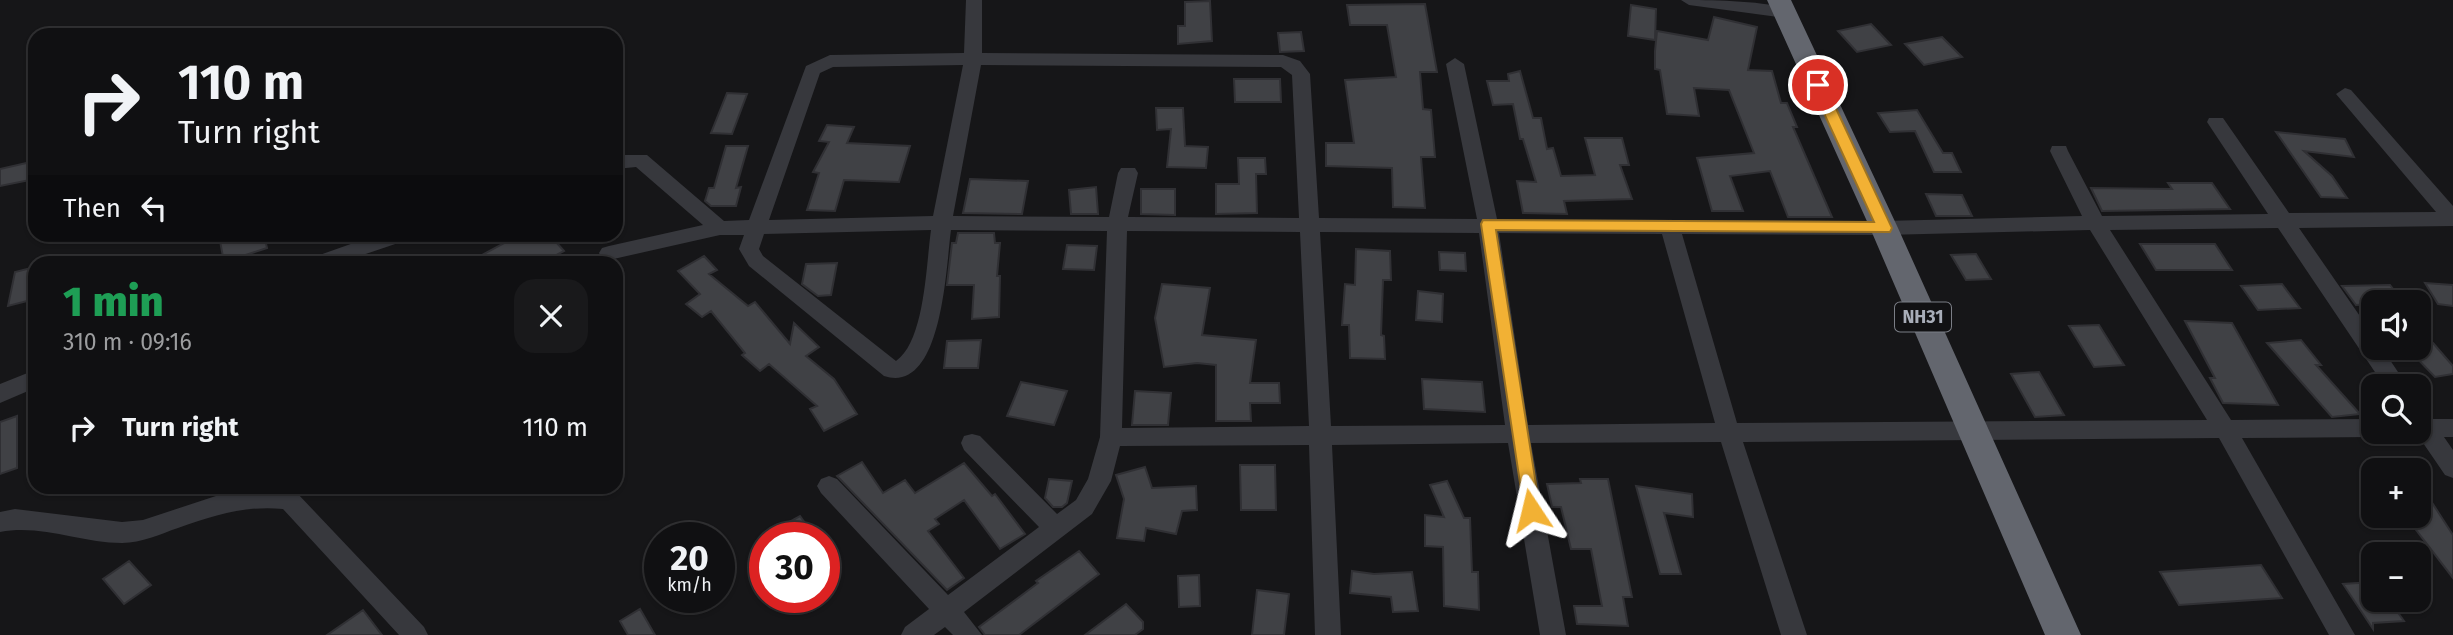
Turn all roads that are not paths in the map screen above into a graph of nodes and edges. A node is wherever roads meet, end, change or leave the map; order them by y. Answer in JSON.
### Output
{"nodes":[{"id":1,"x":974,"y":0,"type":"edge"},
{"id":2,"x":1689,"y":0,"type":"edge"},
{"id":3,"x":1782,"y":7,"type":"edge"},
{"id":4,"x":973,"y":59,"type":"junction"},
{"id":5,"x":1455,"y":64,"type":"dead end"},
{"id":6,"x":2345,"y":94,"type":"dead end"},
{"id":7,"x":2216,"y":122,"type":"dead end"},
{"id":8,"x":2059,"y":151,"type":"dead end"},
{"id":9,"x":623,"y":161,"type":"edge"},
{"id":10,"x":1128,"y":173,"type":"dead end"},
{"id":11,"x":2284,"y":220,"type":"junction"},
{"id":12,"x":2095,"y":222,"type":"junction"},
{"id":13,"x":942,"y":223,"type":"junction"},
{"id":14,"x":1117,"y":224,"type":"junction"},
{"id":15,"x":1310,"y":224,"type":"junction"},
{"id":16,"x":1488,"y":224,"type":"junction"},
{"id":17,"x":1670,"y":227,"type":"junction"},
{"id":18,"x":720,"y":228,"type":"junction"},
{"id":19,"x":758,"y":228,"type":"junction"},
{"id":20,"x":1884,"y":228,"type":"junction"},
{"id":21,"x":380,"y":242,"type":"edge"},
{"id":22,"x":609,"y":253,"type":"dead end"},
{"id":23,"x":339,"y":256,"type":"edge"},
{"id":24,"x":2388,"y":374,"type":"edge"},
{"id":25,"x":28,"y":382,"type":"edge"},
{"id":26,"x":0,"y":394,"type":"edge"},
{"id":27,"x":2431,"y":426,"type":"edge"},
{"id":28,"x":2361,"y":428,"type":"edge"},
{"id":29,"x":2453,"y":428,"type":"edge"},
{"id":30,"x":2225,"y":429,"type":"junction"},
{"id":31,"x":1973,"y":430,"type":"junction"},
{"id":32,"x":1729,"y":433,"type":"junction"},
{"id":33,"x":1322,"y":436,"type":"junction"},
{"id":34,"x":1518,"y":436,"type":"junction"},
{"id":35,"x":1111,"y":437,"type":"junction"},
{"id":36,"x":2431,"y":438,"type":"edge"},
{"id":37,"x":972,"y":443,"type":"dead end"},
{"id":38,"x":2453,"y":468,"type":"edge"},
{"id":39,"x":829,"y":486,"type":"dead end"},
{"id":40,"x":0,"y":522,"type":"edge"},
{"id":41,"x":1056,"y":529,"type":"junction"},
{"id":42,"x":947,"y":610,"type":"junction"},
{"id":43,"x":415,"y":635,"type":"edge"},
{"id":44,"x":914,"y":635,"type":"edge"},
{"id":45,"x":969,"y":635,"type":"edge"},
{"id":46,"x":1328,"y":635,"type":"edge"},
{"id":47,"x":1553,"y":635,"type":"edge"},
{"id":48,"x":1794,"y":635,"type":"edge"},
{"id":49,"x":2063,"y":635,"type":"edge"},
{"id":50,"x":2342,"y":635,"type":"edge"}],
"edges":[{"from":1,"to":4,"type":"street"},
{"from":2,"to":3,"type":"street"},
{"from":3,"to":20,"type":"highway","number":"NH31"},
{"from":4,"to":13,"type":"street"},
{"from":4,"to":15,"type":"street"},
{"from":4,"to":19,"type":"street"},
{"from":5,"to":16,"type":"street"},
{"from":6,"to":11,"type":"street"},
{"from":7,"to":11,"type":"street"},
{"from":8,"to":12,"type":"street"},
{"from":9,"to":18,"type":"street"},
{"from":10,"to":14,"type":"street"},
{"from":11,"to":12,"type":"street"},
{"from":11,"to":24,"type":"street"},
{"from":12,"to":20,"type":"street"},
{"from":12,"to":30,"type":"street"},
{"from":13,"to":14,"type":"street"},
{"from":13,"to":19,"type":"street"},
{"from":13,"to":19,"type":"street"},
{"from":14,"to":15,"type":"street"},
{"from":14,"to":35,"type":"street"},
{"from":15,"to":16,"type":"street"},
{"from":15,"to":33,"type":"street"},
{"from":16,"to":17,"type":"street"},
{"from":16,"to":34,"type":"street"},
{"from":17,"to":20,"type":"street"},
{"from":17,"to":32,"type":"street"},
{"from":18,"to":19,"type":"street"},
{"from":18,"to":22,"type":"street"},
{"from":20,"to":31,"type":"highway","number":"NH31"},
{"from":21,"to":23,"type":"street"},
{"from":25,"to":26,"type":"street"},
{"from":27,"to":29,"type":"street"},
{"from":28,"to":30,"type":"street"},
{"from":30,"to":31,"type":"street"},
{"from":30,"to":50,"type":"street"},
{"from":31,"to":32,"type":"street"},
{"from":31,"to":49,"type":"highway","number":"NH31"},
{"from":32,"to":34,"type":"street"},
{"from":32,"to":48,"type":"street"},
{"from":33,"to":34,"type":"street"},
{"from":33,"to":35,"type":"street"},
{"from":33,"to":46,"type":"street"},
{"from":34,"to":47,"type":"street"},
{"from":35,"to":41,"type":"street"},
{"from":36,"to":38,"type":"street"},
{"from":37,"to":41,"type":"street"},
{"from":39,"to":42,"type":"street"},
{"from":40,"to":43,"type":"street"},
{"from":41,"to":42,"type":"street"},
{"from":42,"to":44,"type":"street"},
{"from":42,"to":45,"type":"street"}]}
